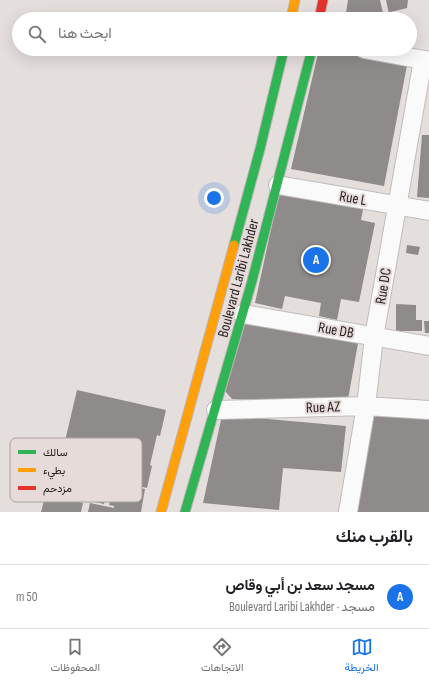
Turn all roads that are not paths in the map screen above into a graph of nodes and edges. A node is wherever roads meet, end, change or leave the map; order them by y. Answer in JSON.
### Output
{"nodes":[{"id":1,"x":295,"y":0,"type":"edge"},
{"id":2,"x":323,"y":0,"type":"edge"},
{"id":3,"x":292,"y":12,"type":"edge"},
{"id":4,"x":320,"y":12,"type":"edge"},
{"id":5,"x":282,"y":56,"type":"edge"},
{"id":6,"x":310,"y":56,"type":"edge"},
{"id":7,"x":400,"y":56,"type":"edge"},
{"id":8,"x":426,"y":61,"type":"edge"},
{"id":9,"x":278,"y":184,"type":"junction"},
{"id":10,"x":396,"y":206,"type":"junction"},
{"id":11,"x":429,"y":211,"type":"edge"},
{"id":12,"x":243,"y":314,"type":"junction"},
{"id":13,"x":374,"y":337,"type":"junction"},
{"id":14,"x":429,"y":346,"type":"edge"},
{"id":15,"x":366,"y":406,"type":"junction"},
{"id":16,"x":216,"y":410,"type":"junction"},
{"id":17,"x":429,"y":410,"type":"edge"},
{"id":18,"x":161,"y":512,"type":"edge"},
{"id":19,"x":186,"y":512,"type":"edge"},
{"id":20,"x":189,"y":512,"type":"edge"},
{"id":21,"x":348,"y":512,"type":"edge"}],
"edges":[{"from":1,"to":3,"type":"main road"},
{"from":2,"to":4,"type":"main road"},
{"from":5,"to":18,"type":"main road","name":"Boulevard Laribi Lakhder"},
{"from":6,"to":9,"type":"main road","name":"Boulevard Laribi Lakhder"},
{"from":7,"to":8,"type":"street"},
{"from":8,"to":10,"type":"street","name":"Rue DC"},
{"from":9,"to":10,"type":"street","name":"Rue L"},
{"from":9,"to":12,"type":"main road","name":"Boulevard Laribi Lakhder"},
{"from":10,"to":11,"type":"street","name":"Rue L"},
{"from":10,"to":13,"type":"street","name":"Rue DC"},
{"from":12,"to":13,"type":"street","name":"Rue DB"},
{"from":12,"to":16,"type":"main road","name":"Boulevard Laribi Lakhder"},
{"from":13,"to":14,"type":"street","name":"Rue DB"},
{"from":13,"to":15,"type":"street","name":"Rue DC"},
{"from":15,"to":16,"type":"street","name":"Rue AZ"},
{"from":15,"to":17,"type":"street","name":"Rue AZ"},
{"from":15,"to":21,"type":"street","name":"Rue DC"},
{"from":16,"to":19,"type":"main road","name":"Boulevard Laribi Lakhder"},
{"from":19,"to":20,"type":"street"}]}
